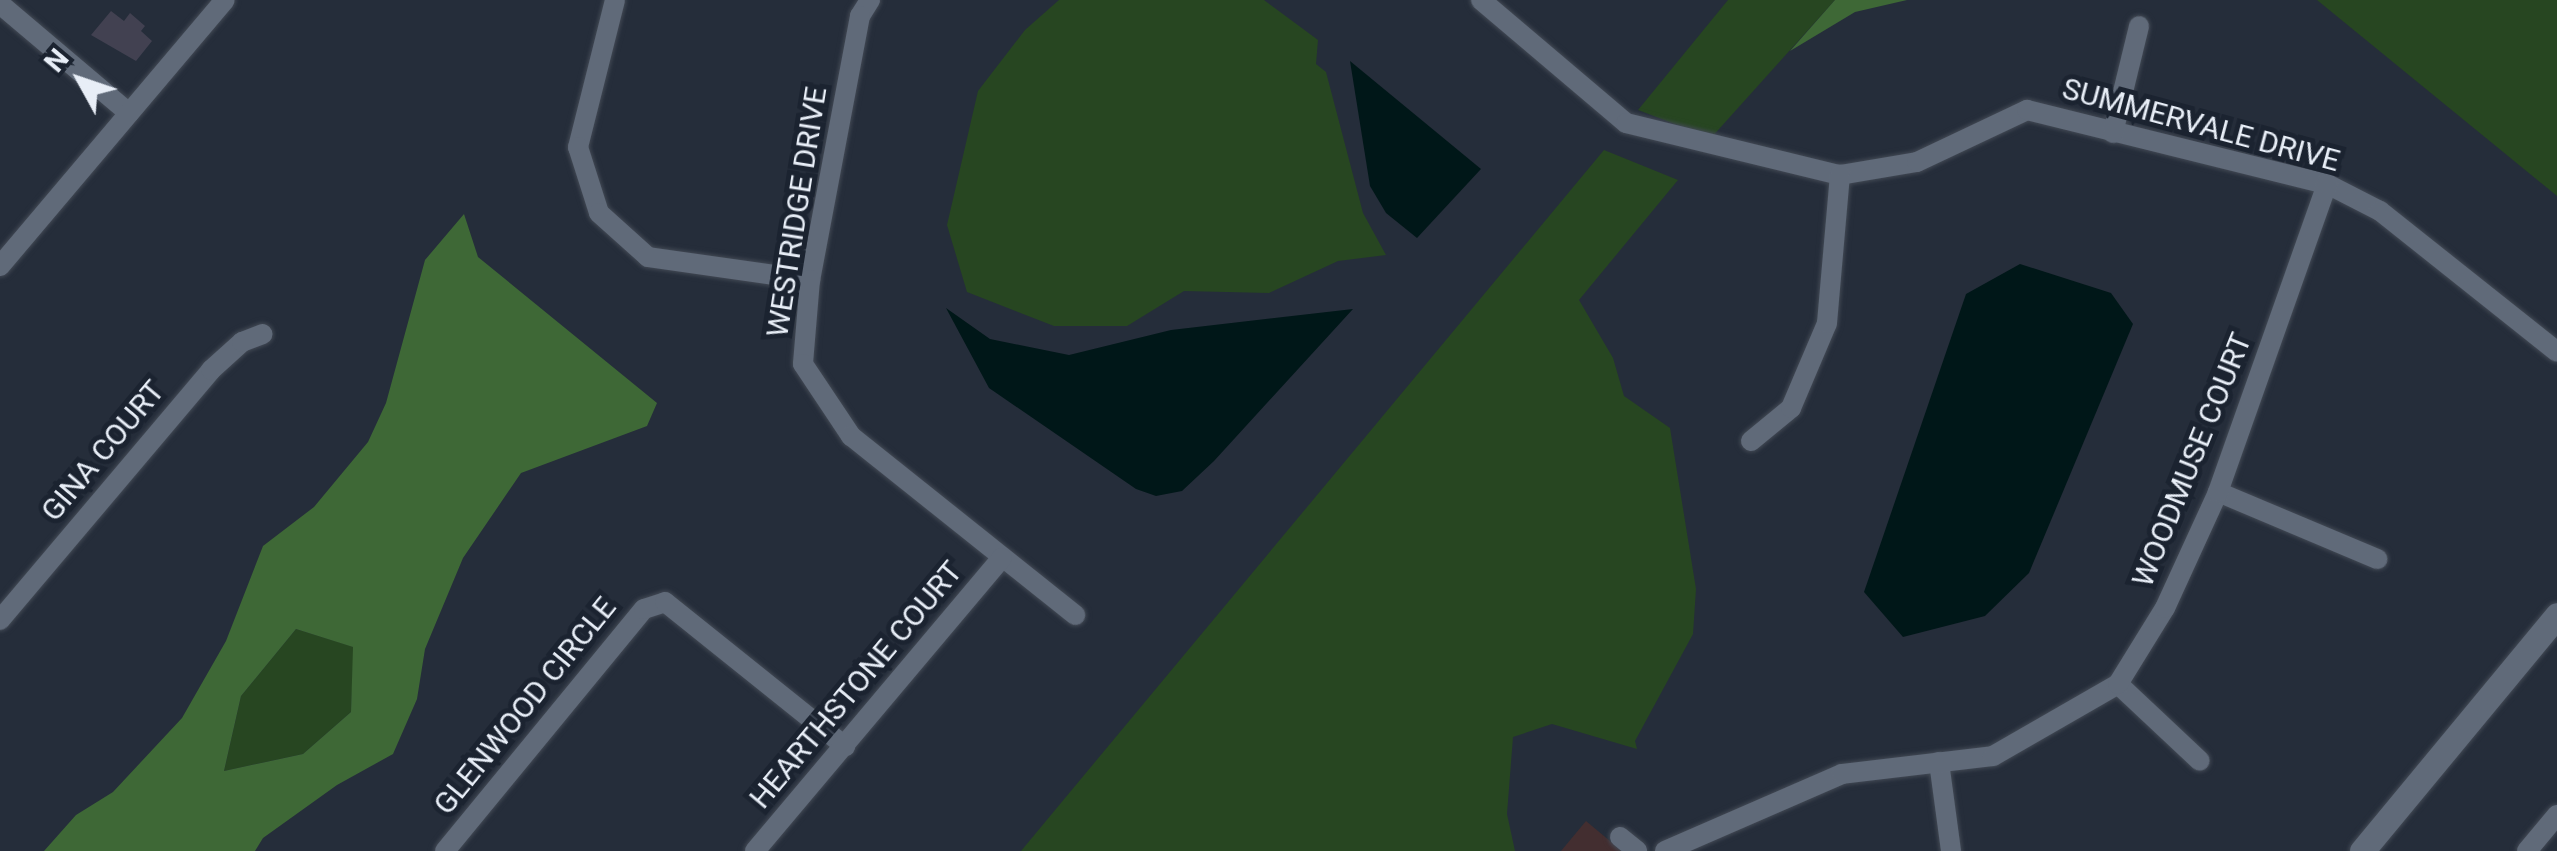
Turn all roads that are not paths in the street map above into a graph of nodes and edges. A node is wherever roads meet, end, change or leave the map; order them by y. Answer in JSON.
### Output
{"nodes":[{"id":1,"x":225,"y":0,"type":"edge"},
{"id":2,"x":616,"y":0,"type":"edge"},
{"id":3,"x":870,"y":0,"type":"edge"},
{"id":4,"x":1480,"y":0,"type":"edge"},
{"id":5,"x":0,"y":4,"type":"edge"},
{"id":6,"x":2139,"y":26,"type":"dead end"},
{"id":7,"x":129,"y":113,"type":"junction"},
{"id":8,"x":2113,"y":133,"type":"junction"},
{"id":9,"x":1840,"y":175,"type":"junction"},
{"id":10,"x":2327,"y":184,"type":"junction"},
{"id":11,"x":0,"y":265,"type":"edge"},
{"id":12,"x":810,"y":280,"type":"junction"},
{"id":13,"x":264,"y":334,"type":"dead end"},
{"id":14,"x":2557,"y":352,"type":"edge"},
{"id":15,"x":1750,"y":441,"type":"dead end"},
{"id":16,"x":2218,"y":492,"type":"junction"},
{"id":17,"x":1002,"y":558,"type":"junction"},
{"id":18,"x":2377,"y":559,"type":"dead end"},
{"id":19,"x":1075,"y":615,"type":"dead end"},
{"id":20,"x":2557,"y":615,"type":"edge"},
{"id":21,"x":0,"y":620,"type":"edge"},
{"id":22,"x":2118,"y":684,"type":"junction"},
{"id":23,"x":845,"y":746,"type":"junction"},
{"id":24,"x":2200,"y":760,"type":"dead end"},
{"id":25,"x":1940,"y":762,"type":"junction"},
{"id":26,"x":2557,"y":815,"type":"edge"},
{"id":27,"x":444,"y":851,"type":"edge"},
{"id":28,"x":755,"y":851,"type":"edge"},
{"id":29,"x":1665,"y":851,"type":"edge"},
{"id":30,"x":1951,"y":851,"type":"edge"},
{"id":31,"x":2362,"y":851,"type":"edge"},
{"id":32,"x":2526,"y":851,"type":"edge"}],
"edges":[{"from":1,"to":7,"type":"street"},
{"from":2,"to":12,"type":"street"},
{"from":3,"to":12,"type":"street","name":"WESTRIDGE DRIVE"},
{"from":4,"to":9,"type":"street","name":"SUMMERVALE DRIVE"},
{"from":5,"to":7,"type":"street"},
{"from":6,"to":8,"type":"street"},
{"from":7,"to":11,"type":"street"},
{"from":8,"to":9,"type":"street","name":"SUMMERVALE DRIVE"},
{"from":8,"to":10,"type":"street","name":"SUMMERVALE DRIVE"},
{"from":9,"to":15,"type":"street"},
{"from":10,"to":14,"type":"street","name":"SUMMERVALE DRIVE"},
{"from":10,"to":16,"type":"street","name":"WOODMUSE COURT"},
{"from":12,"to":17,"type":"street","name":"WESTRIDGE DRIVE"},
{"from":13,"to":21,"type":"street","name":"GINA COURT"},
{"from":16,"to":18,"type":"street"},
{"from":16,"to":22,"type":"street","name":"WOODMUSE COURT"},
{"from":17,"to":19,"type":"street","name":"WESTRIDGE DRIVE"},
{"from":17,"to":23,"type":"street","name":"HEARTHSTONE COURT"},
{"from":20,"to":31,"type":"street"},
{"from":22,"to":24,"type":"street"},
{"from":22,"to":25,"type":"street","name":"WOODMUSE COURT"},
{"from":23,"to":27,"type":"street","name":"GLENWOOD CIRCLE"},
{"from":23,"to":28,"type":"street","name":"HEARTHSTONE COURT"},
{"from":25,"to":29,"type":"street","name":"WOODMUSE COURT"},
{"from":25,"to":30,"type":"street"},
{"from":26,"to":32,"type":"street"}]}
